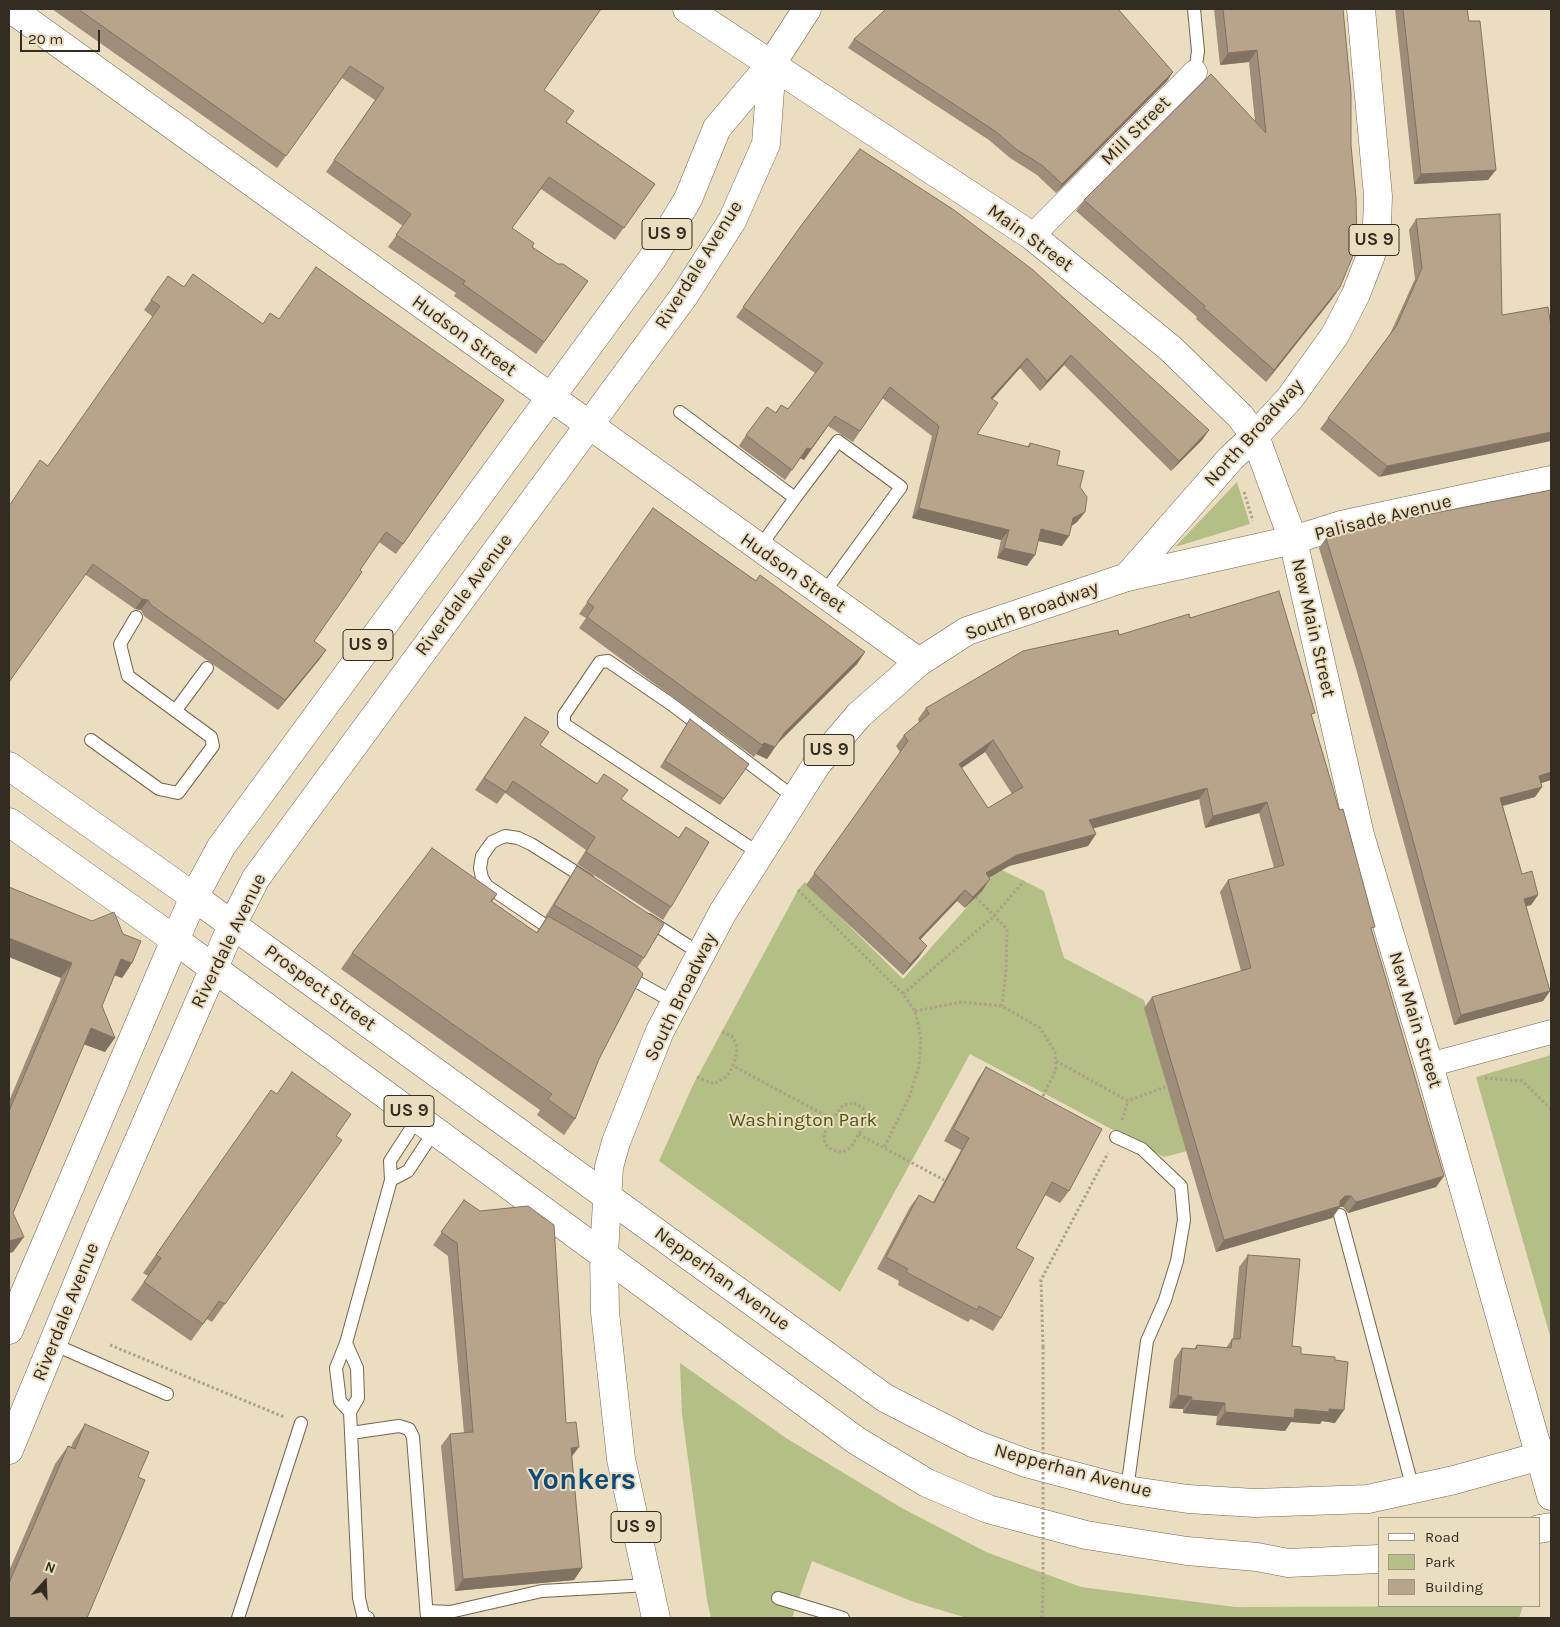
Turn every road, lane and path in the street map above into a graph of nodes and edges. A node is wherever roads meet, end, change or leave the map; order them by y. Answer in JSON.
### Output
{"nodes":[{"id":1,"x":688,"y":9,"type":"edge"},
{"id":2,"x":807,"y":9,"type":"edge"},
{"id":3,"x":1194,"y":9,"type":"edge"},
{"id":4,"x":1361,"y":9,"type":"edge"},
{"id":5,"x":14,"y":14,"type":"edge"},
{"id":6,"x":772,"y":63,"type":"junction"},
{"id":7,"x":1195,"y":72,"type":"joint"},
{"id":8,"x":1032,"y":236,"type":"junction"},
{"id":9,"x":550,"y":398,"type":"junction"},
{"id":10,"x":680,"y":412,"type":"dead end"},
{"id":11,"x":588,"y":426,"type":"junction"},
{"id":12,"x":1255,"y":436,"type":"junction"},
{"id":13,"x":1551,"y":480,"type":"edge"},
{"id":14,"x":1243,"y":488,"type":"dead end"},
{"id":15,"x":794,"y":498,"type":"junction"},
{"id":16,"x":1253,"y":521,"type":"dead end"},
{"id":17,"x":1293,"y":540,"type":"junction"},
{"id":18,"x":759,"y":548,"type":"junction"},
{"id":19,"x":1127,"y":577,"type":"junction"},
{"id":20,"x":824,"y":594,"type":"junction"},
{"id":21,"x":136,"y":617,"type":"edge"},
{"id":22,"x":919,"y":662,"type":"junction"},
{"id":23,"x":207,"y":668,"type":"edge"},
{"id":24,"x":176,"y":710,"type":"junction"},
{"id":25,"x":91,"y":740,"type":"dead end"},
{"id":26,"x":9,"y":766,"type":"edge"},
{"id":27,"x":795,"y":798,"type":"junction"},
{"id":28,"x":9,"y":822,"type":"edge"},
{"id":29,"x":760,"y":854,"type":"junction"},
{"id":30,"x":1024,"y":881,"type":"dead end"},
{"id":31,"x":599,"y":888,"type":"edge"},
{"id":32,"x":798,"y":890,"type":"dead end"},
{"id":33,"x":194,"y":897,"type":"junction"},
{"id":34,"x":976,"y":897,"type":"edge"},
{"id":35,"x":638,"y":913,"type":"edge"},
{"id":36,"x":993,"y":917,"type":"junction"},
{"id":37,"x":232,"y":924,"type":"junction"},
{"id":38,"x":175,"y":940,"type":"junction"},
{"id":39,"x":570,"y":941,"type":"edge"},
{"id":40,"x":701,"y":954,"type":"junction"},
{"id":41,"x":610,"y":966,"type":"edge"},
{"id":42,"x":214,"y":968,"type":"junction"},
{"id":43,"x":903,"y":994,"type":"junction"},
{"id":44,"x":676,"y":1003,"type":"junction"},
{"id":45,"x":1002,"y":1006,"type":"junction"},
{"id":46,"x":915,"y":1011,"type":"junction"},
{"id":47,"x":722,"y":1032,"type":"dead end"},
{"id":48,"x":1551,"y":1032,"type":"edge"},
{"id":49,"x":1056,"y":1061,"type":"junction"},
{"id":50,"x":1429,"y":1065,"type":"junction"},
{"id":51,"x":733,"y":1066,"type":"junction"},
{"id":52,"x":697,"y":1077,"type":"dead end"},
{"id":53,"x":1476,"y":1077,"type":"dead end"},
{"id":54,"x":1167,"y":1086,"type":"dead end"},
{"id":55,"x":1128,"y":1101,"type":"junction"},
{"id":56,"x":1037,"y":1107,"type":"edge"},
{"id":57,"x":1551,"y":1109,"type":"edge"},
{"id":58,"x":832,"y":1119,"type":"junction"},
{"id":59,"x":426,"y":1124,"type":"junction"},
{"id":60,"x":858,"y":1134,"type":"junction"},
{"id":61,"x":1116,"y":1137,"type":"junction"},
{"id":62,"x":884,"y":1148,"type":"junction"},
{"id":63,"x":390,"y":1180,"type":"junction"},
{"id":64,"x":944,"y":1180,"type":"edge"},
{"id":65,"x":606,"y":1195,"type":"junction"},
{"id":66,"x":1340,"y":1215,"type":"edge"},
{"id":67,"x":604,"y":1254,"type":"junction"},
{"id":68,"x":14,"y":1301,"type":"edge"},
{"id":69,"x":9,"y":1330,"type":"edge"},
{"id":70,"x":346,"y":1343,"type":"junction"},
{"id":71,"x":53,"y":1344,"type":"junction"},
{"id":72,"x":107,"y":1344,"type":"dead end"},
{"id":73,"x":167,"y":1394,"type":"dead end"},
{"id":74,"x":350,"y":1412,"type":"junction"},
{"id":75,"x":301,"y":1423,"type":"joint"},
{"id":76,"x":350,"y":1433,"type":"junction"},
{"id":77,"x":9,"y":1450,"type":"edge"},
{"id":78,"x":1546,"y":1455,"type":"edge"},
{"id":79,"x":1413,"y":1489,"type":"junction"},
{"id":80,"x":1127,"y":1490,"type":"junction"},
{"id":81,"x":1551,"y":1496,"type":"edge"},
{"id":82,"x":1378,"y":1558,"type":"edge"},
{"id":83,"x":649,"y":1585,"type":"junction"},
{"id":84,"x":778,"y":1598,"type":"dead end"},
{"id":85,"x":428,"y":1615,"type":"edge"},
{"id":86,"x":366,"y":1617,"type":"edge"},
{"id":87,"x":836,"y":1617,"type":"edge"},
{"id":88,"x":238,"y":1618,"type":"edge"},
{"id":89,"x":656,"y":1618,"type":"edge"},
{"id":90,"x":1042,"y":1618,"type":"edge"}],
"edges":[{"from":1,"to":6,"type":"main road","name":"Main Street"},
{"from":2,"to":6,"type":"main road","number":"US 9"},
{"from":3,"to":7,"type":"lane","name":"Mill Street"},
{"from":4,"to":12,"type":"main road","name":"North Broadway","number":"US 9"},
{"from":5,"to":9,"type":"main road","name":"Hudson Street"},
{"from":6,"to":8,"type":"main road","name":"Main Street"},
{"from":6,"to":9,"type":"main road","number":"US 9"},
{"from":6,"to":11,"type":"main road","name":"Riverdale Avenue"},
{"from":7,"to":8,"type":"street","name":"Mill Street"},
{"from":8,"to":12,"type":"main road","name":"Main Street"},
{"from":9,"to":11,"type":"main road","name":"Hudson Street"},
{"from":9,"to":33,"type":"main road","number":"US 9"},
{"from":10,"to":15,"type":"lane"},
{"from":11,"to":18,"type":"main road","name":"Hudson Street"},
{"from":11,"to":37,"type":"main road","name":"Riverdale Avenue"},
{"from":12,"to":17,"type":"main road","name":"Main Street"},
{"from":12,"to":19,"type":"main road","name":"North Broadway","number":"US 9"},
{"from":13,"to":17,"type":"main road","name":"Palisade Avenue"},
{"from":14,"to":16,"type":"path"},
{"from":15,"to":18,"type":"lane"},
{"from":15,"to":20,"type":"lane"},
{"from":17,"to":19,"type":"main road","name":"Palisade Avenue"},
{"from":17,"to":50,"type":"main road","name":"New Main Street"},
{"from":18,"to":20,"type":"main road","name":"Hudson Street"},
{"from":19,"to":22,"type":"main road","name":"South Broadway","number":"US 9"},
{"from":20,"to":22,"type":"main road","name":"Hudson Street"},
{"from":21,"to":24,"type":"lane"},
{"from":22,"to":27,"type":"main road","name":"South Broadway","number":"US 9"},
{"from":23,"to":24,"type":"lane"},
{"from":24,"to":25,"type":"lane"},
{"from":26,"to":33,"type":"main road","name":"Prospect Street"},
{"from":27,"to":29,"type":"main road","name":"South Broadway","number":"US 9"},
{"from":27,"to":29,"type":"lane"},
{"from":28,"to":38,"type":"main road"},
{"from":29,"to":40,"type":"main road","name":"South Broadway","number":"US 9"},
{"from":30,"to":36,"type":"path"},
{"from":31,"to":39,"type":"lane"},
{"from":32,"to":43,"type":"path"},
{"from":33,"to":37,"type":"main road","name":"Prospect Street"},
{"from":33,"to":38,"type":"main road","number":"US 9"},
{"from":34,"to":36,"type":"path"},
{"from":35,"to":40,"type":"lane"},
{"from":36,"to":43,"type":"path"},
{"from":36,"to":45,"type":"path"},
{"from":37,"to":42,"type":"main road","name":"Riverdale Avenue"},
{"from":37,"to":65,"type":"main road","name":"Prospect Street"},
{"from":38,"to":42,"type":"main road","number":"US 9"},
{"from":38,"to":68,"type":"main road"},
{"from":40,"to":44,"type":"main road","name":"South Broadway","number":"US 9"},
{"from":41,"to":44,"type":"lane"},
{"from":42,"to":59,"type":"main road","number":"US 9"},
{"from":42,"to":71,"type":"main road","name":"Riverdale Avenue"},
{"from":43,"to":46,"type":"path"},
{"from":44,"to":65,"type":"main road","name":"South Broadway","number":"US 9"},
{"from":45,"to":46,"type":"path"},
{"from":45,"to":49,"type":"path"},
{"from":46,"to":62,"type":"path"},
{"from":47,"to":51,"type":"path"},
{"from":48,"to":50,"type":"street"},
{"from":49,"to":55,"type":"path"},
{"from":49,"to":56,"type":"path"},
{"from":50,"to":78,"type":"main road","name":"New Main Street"},
{"from":51,"to":52,"type":"path"},
{"from":51,"to":58,"type":"path"},
{"from":53,"to":57,"type":"path"},
{"from":54,"to":55,"type":"path"},
{"from":55,"to":61,"type":"path"},
{"from":58,"to":60,"type":"path"},
{"from":58,"to":60,"type":"path"},
{"from":59,"to":63,"type":"lane"},
{"from":59,"to":63,"type":"lane"},
{"from":59,"to":67,"type":"main road","number":"US 9"},
{"from":60,"to":62,"type":"path"},
{"from":61,"to":80,"type":"lane"},
{"from":61,"to":90,"type":"path","bridge":true},
{"from":62,"to":64,"type":"path"},
{"from":63,"to":70,"type":"lane"},
{"from":65,"to":67,"type":"main road","name":"South Broadway","number":"US 9"},
{"from":65,"to":80,"type":"main road","name":"Nepperhan Avenue"},
{"from":66,"to":79,"type":"lane"},
{"from":67,"to":82,"type":"main road"},
{"from":67,"to":83,"type":"main road","name":"South Broadway","number":"US 9"},
{"from":68,"to":69,"type":"main road"},
{"from":70,"to":74,"type":"lane"},
{"from":70,"to":74,"type":"lane"},
{"from":71,"to":73,"type":"lane"},
{"from":71,"to":77,"type":"main road","name":"Riverdale Avenue"},
{"from":72,"to":75,"type":"path"},
{"from":74,"to":76,"type":"lane"},
{"from":75,"to":88,"type":"lane"},
{"from":76,"to":85,"type":"lane"},
{"from":76,"to":86,"type":"lane"},
{"from":78,"to":79,"type":"main road","name":"Nepperhan Avenue"},
{"from":78,"to":81,"type":"main road","name":"New Main Street"},
{"from":79,"to":80,"type":"main road","name":"Nepperhan Avenue"},
{"from":83,"to":85,"type":"lane"},
{"from":83,"to":89,"type":"main road","name":"South Broadway","number":"US 9"},
{"from":84,"to":87,"type":"lane"}]}
